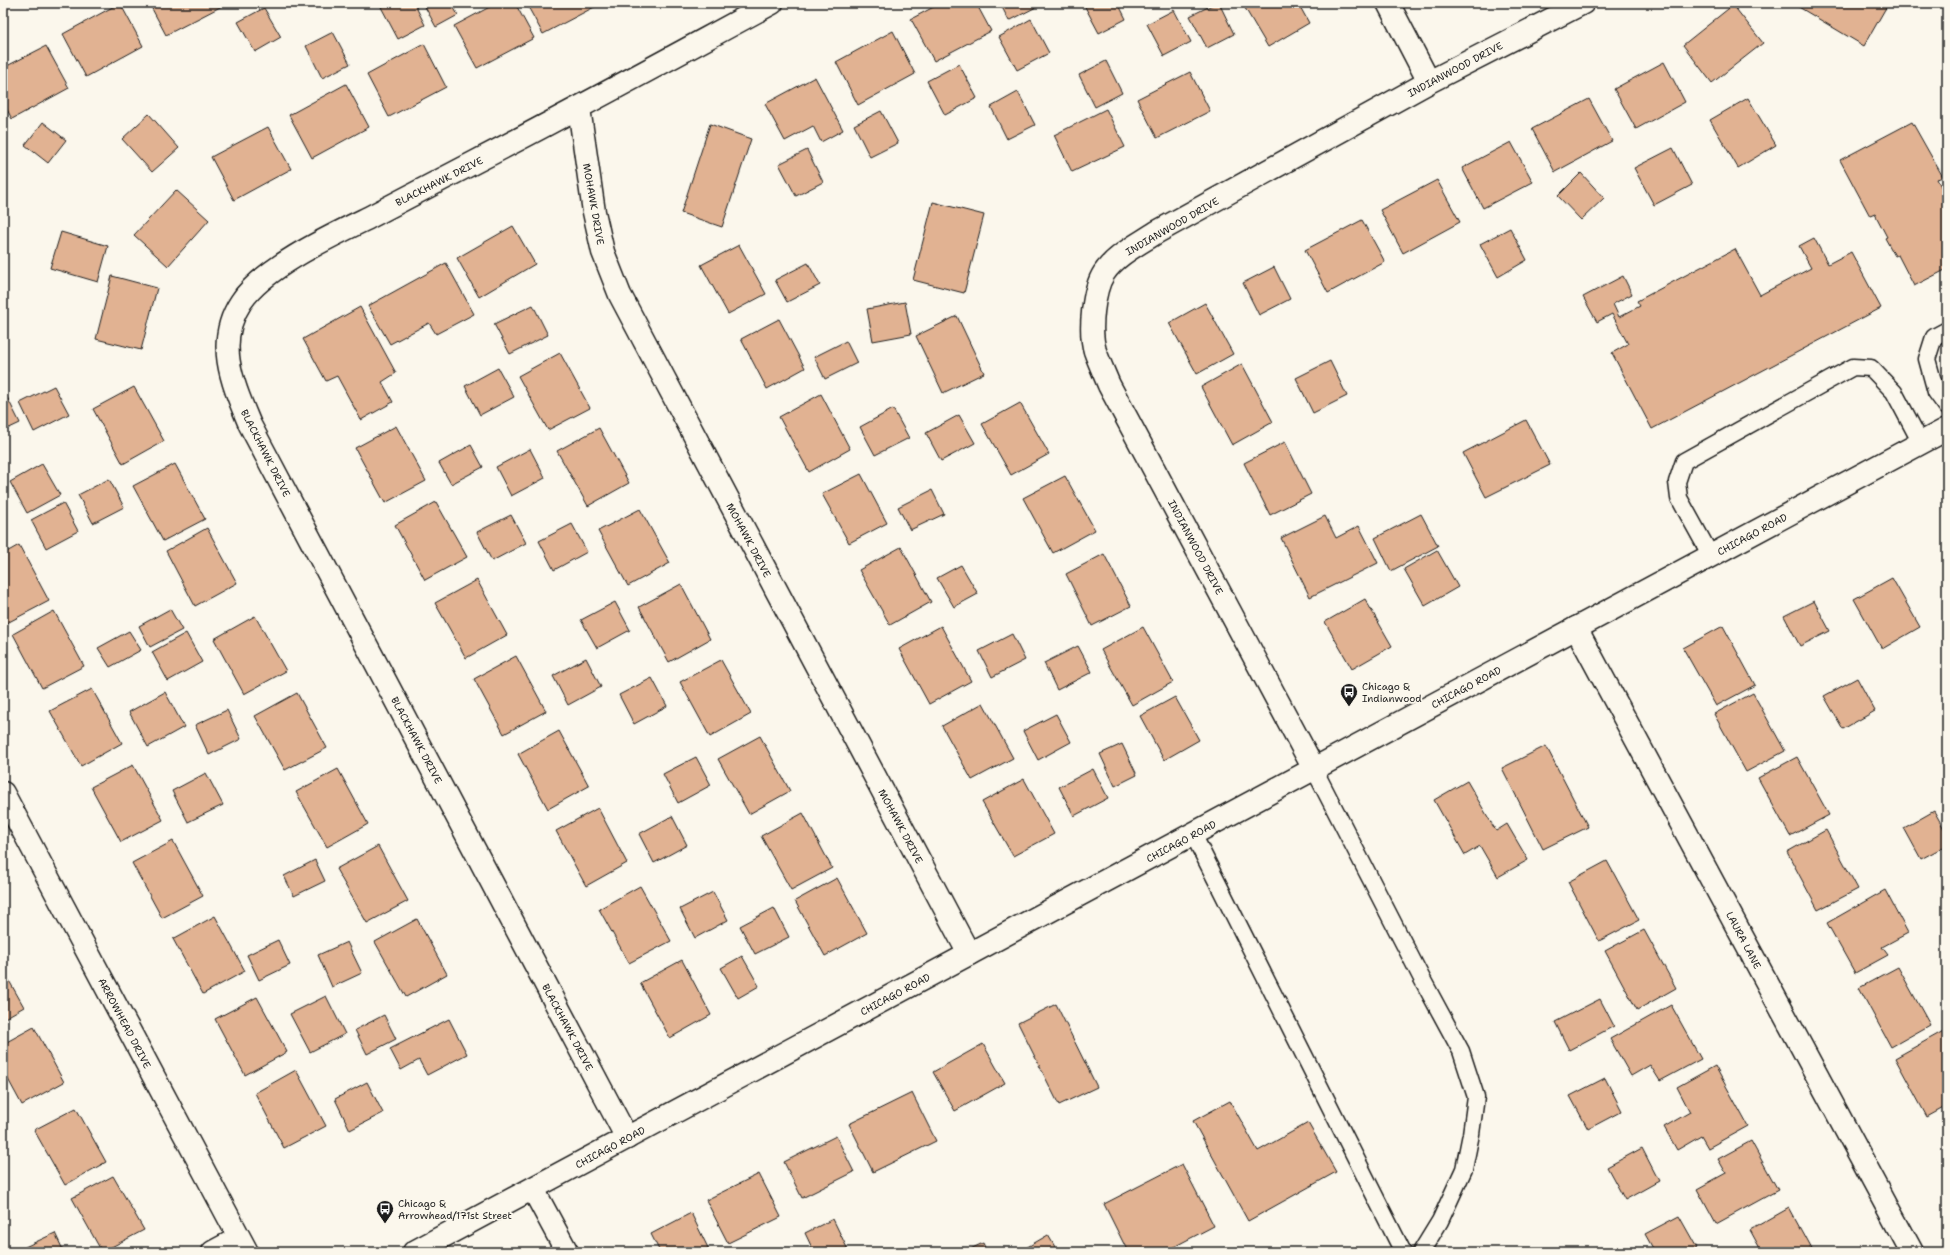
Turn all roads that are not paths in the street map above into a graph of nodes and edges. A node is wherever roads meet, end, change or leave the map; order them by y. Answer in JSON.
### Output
{"nodes":[{"id":1,"x":772,"y":3,"type":"edge"},
{"id":2,"x":1388,"y":3,"type":"edge"},
{"id":3,"x":1583,"y":3,"type":"edge"},
{"id":4,"x":1429,"y":82,"type":"junction"},
{"id":5,"x":579,"y":108,"type":"junction"},
{"id":6,"x":1947,"y":330,"type":"edge"},
{"id":7,"x":1947,"y":407,"type":"edge"},
{"id":8,"x":1947,"y":429,"type":"edge"},
{"id":9,"x":1921,"y":443,"type":"junction"},
{"id":10,"x":1711,"y":556,"type":"junction"},
{"id":11,"x":1576,"y":628,"type":"junction"},
{"id":12,"x":1314,"y":769,"type":"junction"},
{"id":13,"x":3,"y":794,"type":"edge"},
{"id":14,"x":1193,"y":834,"type":"junction"},
{"id":15,"x":969,"y":954,"type":"junction"},
{"id":16,"x":627,"y":1138,"type":"junction"},
{"id":17,"x":533,"y":1189,"type":"junction"},
{"id":18,"x":243,"y":1245,"type":"edge"},
{"id":19,"x":213,"y":1252,"type":"edge"},
{"id":20,"x":414,"y":1252,"type":"edge"},
{"id":21,"x":567,"y":1252,"type":"edge"},
{"id":22,"x":1403,"y":1252,"type":"edge"},
{"id":23,"x":1421,"y":1252,"type":"edge"},
{"id":24,"x":1912,"y":1252,"type":"edge"}],
"edges":[{"from":1,"to":5,"type":"street","name":"BLACKHAWK DRIVE"},
{"from":2,"to":4,"type":"street"},
{"from":3,"to":4,"type":"street","name":"INDIANWOOD DRIVE"},
{"from":4,"to":12,"type":"street","name":"INDIANWOOD DRIVE"},
{"from":5,"to":15,"type":"street","name":"MOHAWK DRIVE"},
{"from":5,"to":16,"type":"street","name":"BLACKHAWK DRIVE"},
{"from":6,"to":7,"type":"lane"},
{"from":8,"to":9,"type":"street","name":"CHICAGO ROAD"},
{"from":9,"to":10,"type":"street","name":"CHICAGO ROAD"},
{"from":9,"to":10,"type":"lane"},
{"from":10,"to":11,"type":"street","name":"CHICAGO ROAD"},
{"from":11,"to":12,"type":"street","name":"CHICAGO ROAD"},
{"from":11,"to":24,"type":"street","name":"LAURA LANE"},
{"from":12,"to":14,"type":"street","name":"CHICAGO ROAD"},
{"from":12,"to":23,"type":"lane"},
{"from":13,"to":18,"type":"street","name":"ARROWHEAD DRIVE"},
{"from":14,"to":15,"type":"street","name":"CHICAGO ROAD"},
{"from":14,"to":22,"type":"lane"},
{"from":15,"to":16,"type":"street","name":"CHICAGO ROAD"},
{"from":16,"to":17,"type":"street","name":"CHICAGO ROAD"},
{"from":17,"to":20,"type":"street","name":"CHICAGO ROAD"},
{"from":17,"to":21,"type":"street"},
{"from":18,"to":19,"type":"street"}]}
